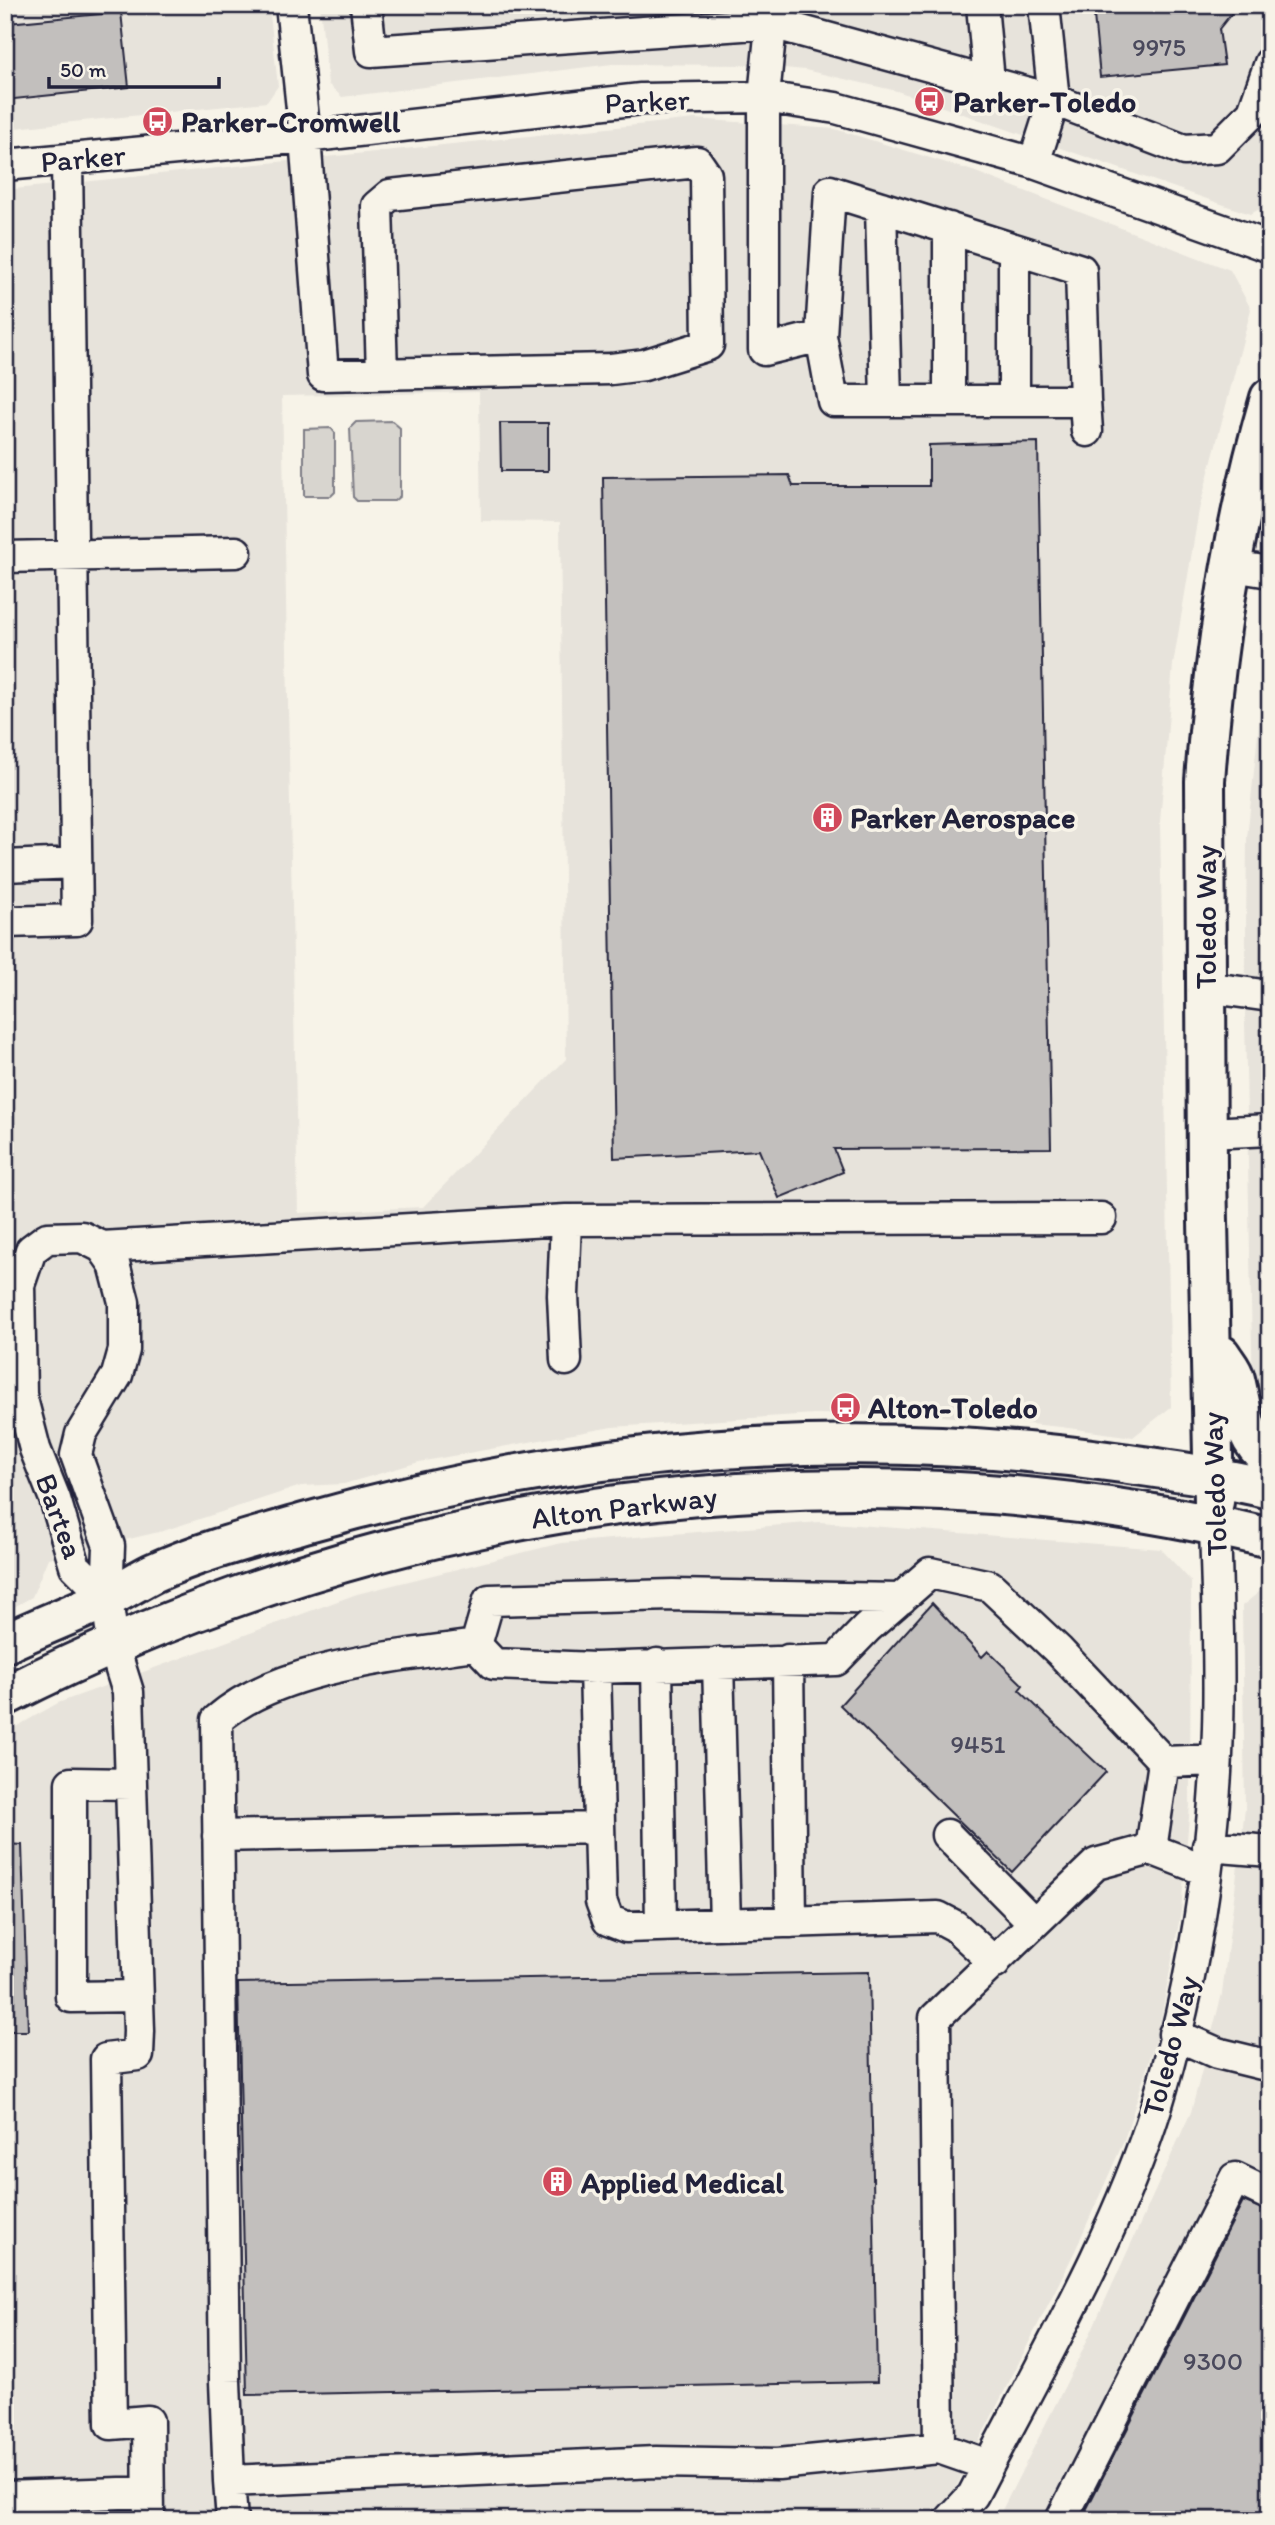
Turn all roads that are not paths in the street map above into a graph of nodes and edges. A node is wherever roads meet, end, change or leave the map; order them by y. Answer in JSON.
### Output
{"nodes":[{"id":1,"x":290,"y":5,"type":"edge"},
{"id":2,"x":366,"y":5,"type":"edge"},
{"id":3,"x":982,"y":5,"type":"edge"},
{"id":4,"x":1044,"y":5,"type":"edge"},
{"id":5,"x":773,"y":14,"type":"edge"},
{"id":6,"x":711,"y":16,"type":"edge"},
{"id":7,"x":1270,"y":63,"type":"edge"},
{"id":8,"x":989,"y":81,"type":"junction"},
{"id":9,"x":764,"y":97,"type":"junction"},
{"id":10,"x":1054,"y":100,"type":"junction"},
{"id":11,"x":305,"y":137,"type":"junction"},
{"id":12,"x":67,"y":159,"type":"junction"},
{"id":13,"x":1034,"y":163,"type":"junction"},
{"id":14,"x":5,"y":165,"type":"edge"},
{"id":15,"x":881,"y":207,"type":"junction"},
{"id":16,"x":948,"y":228,"type":"junction"},
{"id":17,"x":1270,"y":247,"type":"edge"},
{"id":18,"x":1014,"y":249,"type":"junction"},
{"id":19,"x":821,"y":336,"type":"junction"},
{"id":20,"x":382,"y":374,"type":"junction"},
{"id":21,"x":1270,"y":398,"type":"edge"},
{"id":22,"x":886,"y":401,"type":"junction"},
{"id":23,"x":949,"y":401,"type":"junction"},
{"id":24,"x":1014,"y":401,"type":"junction"},
{"id":25,"x":1085,"y":401,"type":"junction"},
{"id":26,"x":1087,"y":431,"type":"dead end"},
{"id":27,"x":1258,"y":494,"type":"edge"},
{"id":28,"x":236,"y":552,"type":"dead end"},
{"id":29,"x":5,"y":557,"type":"edge"},
{"id":30,"x":71,"y":557,"type":"junction"},
{"id":31,"x":1232,"y":566,"type":"junction"},
{"id":32,"x":1270,"y":572,"type":"edge"},
{"id":33,"x":75,"y":863,"type":"junction"},
{"id":34,"x":5,"y":866,"type":"edge"},
{"id":35,"x":5,"y":922,"type":"edge"},
{"id":36,"x":1205,"y":987,"type":"junction"},
{"id":37,"x":1270,"y":996,"type":"edge"},
{"id":38,"x":1270,"y":1130,"type":"edge"},
{"id":39,"x":1207,"y":1133,"type":"junction"},
{"id":40,"x":1101,"y":1218,"type":"dead end"},
{"id":41,"x":566,"y":1220,"type":"junction"},
{"id":42,"x":102,"y":1248,"type":"junction"},
{"id":43,"x":1210,"y":1338,"type":"junction"},
{"id":44,"x":566,"y":1360,"type":"dead end"},
{"id":45,"x":1270,"y":1460,"type":"edge"},
{"id":46,"x":1213,"y":1479,"type":"junction"},
{"id":47,"x":1270,"y":1489,"type":"edge"},
{"id":48,"x":1215,"y":1527,"type":"junction"},
{"id":49,"x":1270,"y":1538,"type":"edge"},
{"id":50,"x":107,"y":1598,"type":"junction"},
{"id":51,"x":901,"y":1599,"type":"junction"},
{"id":52,"x":5,"y":1643,"type":"edge"},
{"id":53,"x":113,"y":1644,"type":"junction"},
{"id":54,"x":476,"y":1645,"type":"junction"},
{"id":55,"x":788,"y":1660,"type":"junction"},
{"id":56,"x":718,"y":1663,"type":"junction"},
{"id":57,"x":657,"y":1664,"type":"junction"},
{"id":58,"x":595,"y":1668,"type":"junction"},
{"id":59,"x":5,"y":1696,"type":"edge"},
{"id":60,"x":1216,"y":1760,"type":"junction"},
{"id":61,"x":1164,"y":1762,"type":"junction"},
{"id":62,"x":131,"y":1784,"type":"junction"},
{"id":63,"x":599,"y":1828,"type":"junction"},
{"id":64,"x":947,"y":1835,"type":"dead end"},
{"id":65,"x":218,"y":1836,"type":"junction"},
{"id":66,"x":1151,"y":1849,"type":"junction"},
{"id":67,"x":1270,"y":1851,"type":"edge"},
{"id":68,"x":1206,"y":1858,"type":"junction"},
{"id":69,"x":791,"y":1922,"type":"junction"},
{"id":70,"x":1034,"y":1923,"type":"junction"},
{"id":71,"x":725,"y":1924,"type":"junction"},
{"id":72,"x":661,"y":1926,"type":"junction"},
{"id":73,"x":996,"y":1963,"type":"junction"},
{"id":74,"x":138,"y":1996,"type":"junction"},
{"id":75,"x":1174,"y":2034,"type":"junction"},
{"id":76,"x":1270,"y":2066,"type":"edge"},
{"id":77,"x":1270,"y":2195,"type":"edge"},
{"id":78,"x":939,"y":2448,"type":"junction"},
{"id":79,"x":988,"y":2465,"type":"junction"},
{"id":80,"x":229,"y":2482,"type":"junction"},
{"id":81,"x":5,"y":2497,"type":"edge"},
{"id":82,"x":149,"y":2506,"type":"edge"},
{"id":83,"x":232,"y":2520,"type":"edge"},
{"id":84,"x":950,"y":2520,"type":"edge"},
{"id":85,"x":1061,"y":2520,"type":"edge"}],
"edges":[{"from":1,"to":11,"type":"street"},
{"from":2,"to":6,"type":"street"},
{"from":3,"to":8,"type":"street"},
{"from":4,"to":10,"type":"street"},
{"from":5,"to":6,"type":"street"},
{"from":5,"to":8,"type":"street"},
{"from":5,"to":9,"type":"street"},
{"from":7,"to":10,"type":"street"},
{"from":8,"to":10,"type":"street"},
{"from":9,"to":11,"type":"street","name":"Parker"},
{"from":9,"to":13,"type":"street","name":"Parker"},
{"from":9,"to":19,"type":"street"},
{"from":10,"to":13,"type":"street"},
{"from":11,"to":12,"type":"street","name":"Parker"},
{"from":11,"to":20,"type":"street"},
{"from":12,"to":14,"type":"street","name":"Parker"},
{"from":12,"to":30,"type":"street"},
{"from":13,"to":17,"type":"street","name":"Parker"},
{"from":15,"to":16,"type":"street"},
{"from":15,"to":19,"type":"street"},
{"from":15,"to":22,"type":"street"},
{"from":16,"to":18,"type":"street"},
{"from":16,"to":23,"type":"street"},
{"from":18,"to":24,"type":"street"},
{"from":18,"to":25,"type":"street"},
{"from":19,"to":22,"type":"street"},
{"from":20,"to":20,"type":"street"},
{"from":21,"to":27,"type":"main road","name":"Toledo Way"},
{"from":22,"to":23,"type":"street"},
{"from":23,"to":24,"type":"street"},
{"from":24,"to":25,"type":"street"},
{"from":25,"to":26,"type":"street"},
{"from":27,"to":31,"type":"main road","name":"Toledo Way"},
{"from":28,"to":30,"type":"street"},
{"from":29,"to":30,"type":"street"},
{"from":30,"to":33,"type":"street"},
{"from":31,"to":32,"type":"street"},
{"from":31,"to":36,"type":"main road","name":"Toledo Way"},
{"from":33,"to":34,"type":"street"},
{"from":33,"to":35,"type":"street"},
{"from":36,"to":37,"type":"street"},
{"from":36,"to":39,"type":"main road","name":"Toledo Way"},
{"from":38,"to":39,"type":"street"},
{"from":39,"to":43,"type":"main road","name":"Toledo Way"},
{"from":40,"to":41,"type":"street"},
{"from":41,"to":42,"type":"street"},
{"from":41,"to":44,"type":"street"},
{"from":42,"to":50,"type":"street","name":"Bartea"},
{"from":42,"to":50,"type":"street","name":"Bartea"},
{"from":43,"to":45,"type":"main road"},
{"from":43,"to":46,"type":"main road","name":"Toledo Way"},
{"from":46,"to":47,"type":"main road","name":"Alton Parkway"},
{"from":46,"to":48,"type":"main road","name":"Toledo Way"},
{"from":46,"to":50,"type":"main road","name":"Alton Parkway"},
{"from":48,"to":49,"type":"main road","name":"Alton Parkway"},
{"from":48,"to":53,"type":"main road","name":"Alton Parkway"},
{"from":48,"to":60,"type":"street","name":"Toledo Way"},
{"from":50,"to":52,"type":"main road","name":"Alton Parkway"},
{"from":50,"to":53,"type":"street","name":"Bartea"},
{"from":51,"to":54,"type":"street"},
{"from":51,"to":55,"type":"street"},
{"from":51,"to":61,"type":"street"},
{"from":53,"to":59,"type":"main road","name":"Alton Parkway"},
{"from":53,"to":62,"type":"street","name":"Bartea"},
{"from":54,"to":58,"type":"street"},
{"from":54,"to":65,"type":"street"},
{"from":55,"to":56,"type":"street"},
{"from":55,"to":69,"type":"street"},
{"from":56,"to":57,"type":"street"},
{"from":56,"to":71,"type":"street"},
{"from":57,"to":58,"type":"street"},
{"from":57,"to":72,"type":"street"},
{"from":58,"to":63,"type":"street"},
{"from":60,"to":61,"type":"street"},
{"from":60,"to":68,"type":"street","name":"Toledo Way"},
{"from":61,"to":66,"type":"street"},
{"from":62,"to":74,"type":"street","name":"Bartea"},
{"from":62,"to":74,"type":"street"},
{"from":63,"to":65,"type":"street"},
{"from":63,"to":72,"type":"street"},
{"from":64,"to":70,"type":"street"},
{"from":65,"to":80,"type":"street"},
{"from":66,"to":68,"type":"street"},
{"from":66,"to":70,"type":"street"},
{"from":67,"to":68,"type":"street"},
{"from":68,"to":75,"type":"street","name":"Toledo Way"},
{"from":69,"to":71,"type":"street"},
{"from":69,"to":73,"type":"street"},
{"from":70,"to":73,"type":"street"},
{"from":71,"to":72,"type":"street"},
{"from":73,"to":78,"type":"street"},
{"from":74,"to":82,"type":"street","name":"Bartea"},
{"from":75,"to":76,"type":"street"},
{"from":75,"to":79,"type":"street","name":"Toledo Way"},
{"from":77,"to":85,"type":"street"},
{"from":78,"to":79,"type":"street"},
{"from":78,"to":80,"type":"street"},
{"from":79,"to":84,"type":"street","name":"Toledo Way"},
{"from":80,"to":83,"type":"street"},
{"from":81,"to":82,"type":"street"}]}
